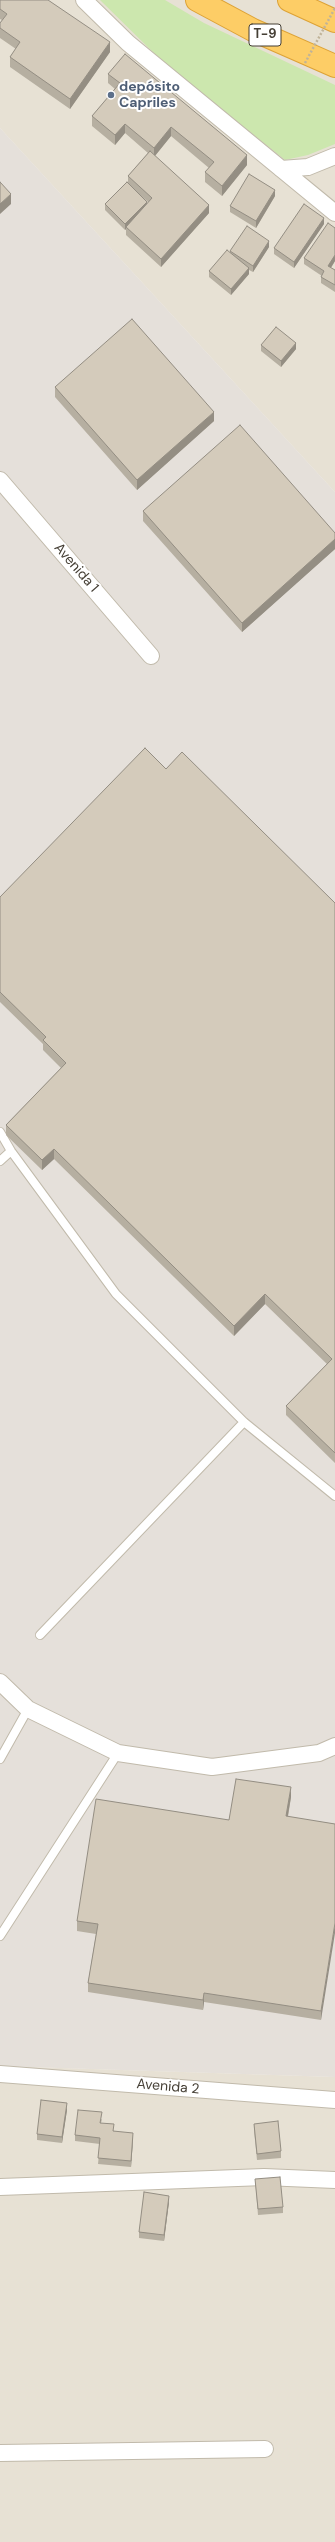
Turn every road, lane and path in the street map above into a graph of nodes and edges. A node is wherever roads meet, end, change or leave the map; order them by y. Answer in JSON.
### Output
{"nodes":[{"id":1,"x":84,"y":0,"type":"edge"},
{"id":2,"x":197,"y":0,"type":"edge"},
{"id":3,"x":290,"y":0,"type":"edge"},
{"id":4,"x":335,"y":8,"type":"edge"},
{"id":5,"x":335,"y":20,"type":"edge"},
{"id":6,"x":305,"y":63,"type":"dead end"},
{"id":7,"x":335,"y":66,"type":"edge"},
{"id":8,"x":335,"y":156,"type":"edge"},
{"id":9,"x":281,"y":169,"type":"junction"},
{"id":10,"x":335,"y":213,"type":"edge"},
{"id":11,"x":0,"y":480,"type":"edge"},
{"id":12,"x":151,"y":656,"type":"dead end"},
{"id":13,"x":0,"y":1132,"type":"edge"},
{"id":14,"x":11,"y":1151,"type":"junction"},
{"id":15,"x":0,"y":1161,"type":"edge"},
{"id":16,"x":244,"y":1422,"type":"junction"},
{"id":17,"x":335,"y":1496,"type":"edge"},
{"id":18,"x":40,"y":1635,"type":"dead end"},
{"id":19,"x":0,"y":1682,"type":"edge"},
{"id":20,"x":28,"y":1709,"type":"junction"},
{"id":21,"x":335,"y":1746,"type":"edge"},
{"id":22,"x":118,"y":1753,"type":"junction"},
{"id":23,"x":0,"y":1759,"type":"edge"},
{"id":24,"x":0,"y":1936,"type":"edge"},
{"id":25,"x":0,"y":2074,"type":"edge"},
{"id":26,"x":335,"y":2100,"type":"edge"},
{"id":27,"x":335,"y":2180,"type":"edge"},
{"id":28,"x":0,"y":2187,"type":"edge"},
{"id":29,"x":265,"y":2449,"type":"dead end"},
{"id":30,"x":0,"y":2454,"type":"edge"}],
"edges":[{"from":1,"to":9,"type":"street"},
{"from":2,"to":7,"type":"highway","number":"T-9"},
{"from":3,"to":5,"type":"highway"},
{"from":4,"to":6,"type":"path","bridge":true},
{"from":8,"to":9,"type":"street"},
{"from":9,"to":10,"type":"street"},
{"from":11,"to":12,"type":"street","name":"Avenida 1"},
{"from":13,"to":14,"type":"lane"},
{"from":14,"to":15,"type":"lane"},
{"from":14,"to":16,"type":"lane"},
{"from":16,"to":17,"type":"lane"},
{"from":16,"to":18,"type":"lane"},
{"from":19,"to":20,"type":"street"},
{"from":20,"to":22,"type":"street"},
{"from":20,"to":23,"type":"lane"},
{"from":21,"to":22,"type":"street"},
{"from":22,"to":24,"type":"lane"},
{"from":25,"to":26,"type":"street","name":"Avenida 2"},
{"from":27,"to":28,"type":"street"},
{"from":29,"to":30,"type":"street"}]}
